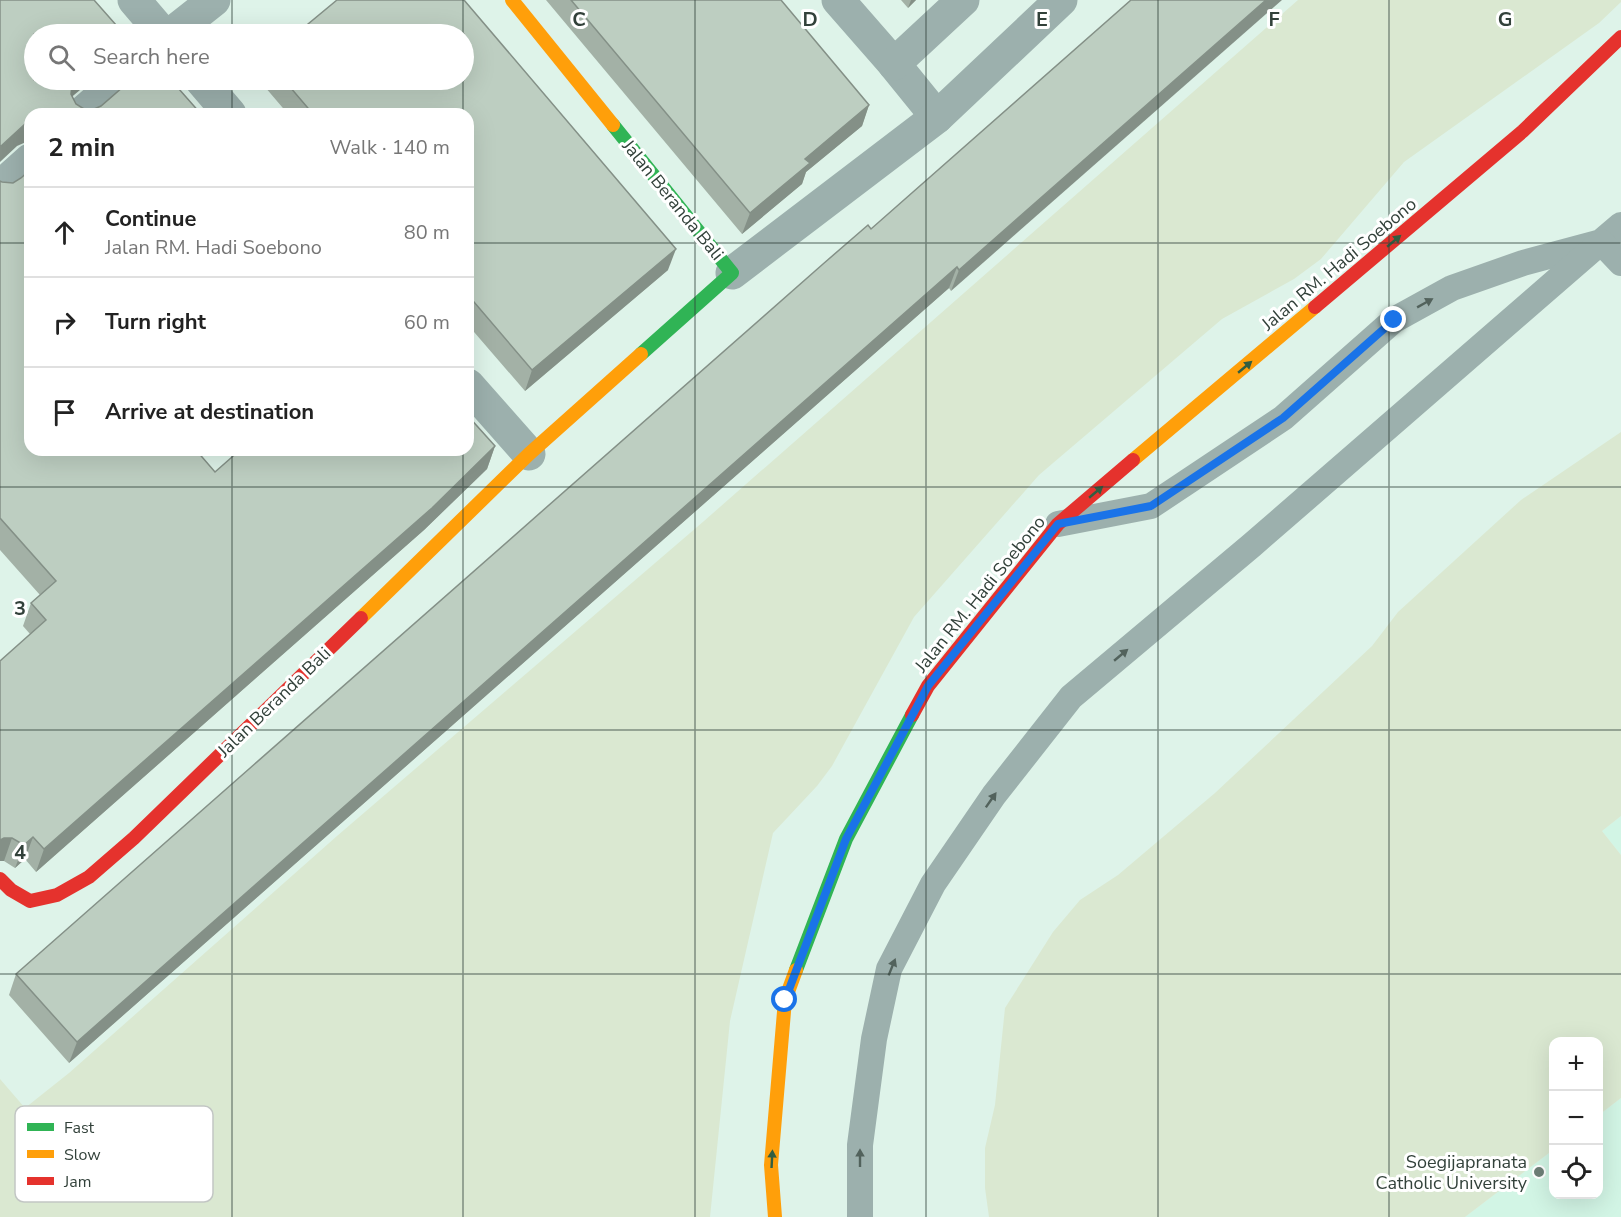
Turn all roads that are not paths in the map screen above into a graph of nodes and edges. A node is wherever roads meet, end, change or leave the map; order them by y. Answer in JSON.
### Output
{"nodes":[{"id":1,"x":134,"y":0,"type":"edge"},
{"id":2,"x":214,"y":0,"type":"edge"},
{"id":3,"x":512,"y":0,"type":"edge"},
{"id":4,"x":838,"y":0,"type":"edge"},
{"id":5,"x":963,"y":0,"type":"edge"},
{"id":6,"x":1061,"y":0,"type":"edge"},
{"id":7,"x":154,"y":24,"type":"edge"},
{"id":8,"x":184,"y":24,"type":"edge"},
{"id":9,"x":1621,"y":37,"type":"edge"},
{"id":10,"x":894,"y":64,"type":"junction"},
{"id":11,"x":109,"y":90,"type":"edge"},
{"id":12,"x":210,"y":90,"type":"edge"},
{"id":13,"x":88,"y":108,"type":"edge"},
{"id":14,"x":225,"y":108,"type":"edge"},
{"id":15,"x":937,"y":117,"type":"junction"},
{"id":16,"x":24,"y":165,"type":"edge"},
{"id":17,"x":0,"y":187,"type":"edge"},
{"id":18,"x":1621,"y":225,"type":"edge"},
{"id":19,"x":1601,"y":242,"type":"junction"},
{"id":20,"x":1621,"y":263,"type":"edge"},
{"id":21,"x":732,"y":273,"type":"junction"},
{"id":22,"x":474,"y":392,"type":"edge"},
{"id":23,"x":529,"y":454,"type":"junction"},
{"id":24,"x":1058,"y":524,"type":"junction"},
{"id":25,"x":0,"y":879,"type":"edge"},
{"id":26,"x":775,"y":1217,"type":"edge"},
{"id":27,"x":860,"y":1217,"type":"edge"}],
"edges":[{"from":1,"to":7,"type":"street"},
{"from":2,"to":8,"type":"street"},
{"from":3,"to":21,"type":"main road","name":"Jalan Beranda Bali"},
{"from":4,"to":10,"type":"street"},
{"from":5,"to":10,"type":"street"},
{"from":6,"to":15,"type":"street"},
{"from":24,"to":9,"type":"main road","name":"Jalan RM. Hadi Soebono","one_way":true},
{"from":10,"to":15,"type":"street"},
{"from":11,"to":13,"type":"street"},
{"from":12,"to":14,"type":"street"},
{"from":15,"to":21,"type":"street"},
{"from":16,"to":17,"type":"street"},
{"from":18,"to":19,"type":"lane"},
{"from":19,"to":20,"type":"lane"},
{"from":24,"to":19,"type":"lane","one_way":true},
{"from":27,"to":19,"type":"lane","one_way":true},
{"from":21,"to":23,"type":"main road","name":"Jalan Beranda Bali"},
{"from":22,"to":23,"type":"street"},
{"from":23,"to":25,"type":"main road","name":"Jalan Beranda Bali"},
{"from":26,"to":24,"type":"main road","name":"Jalan RM. Hadi Soebono","one_way":true}]}
